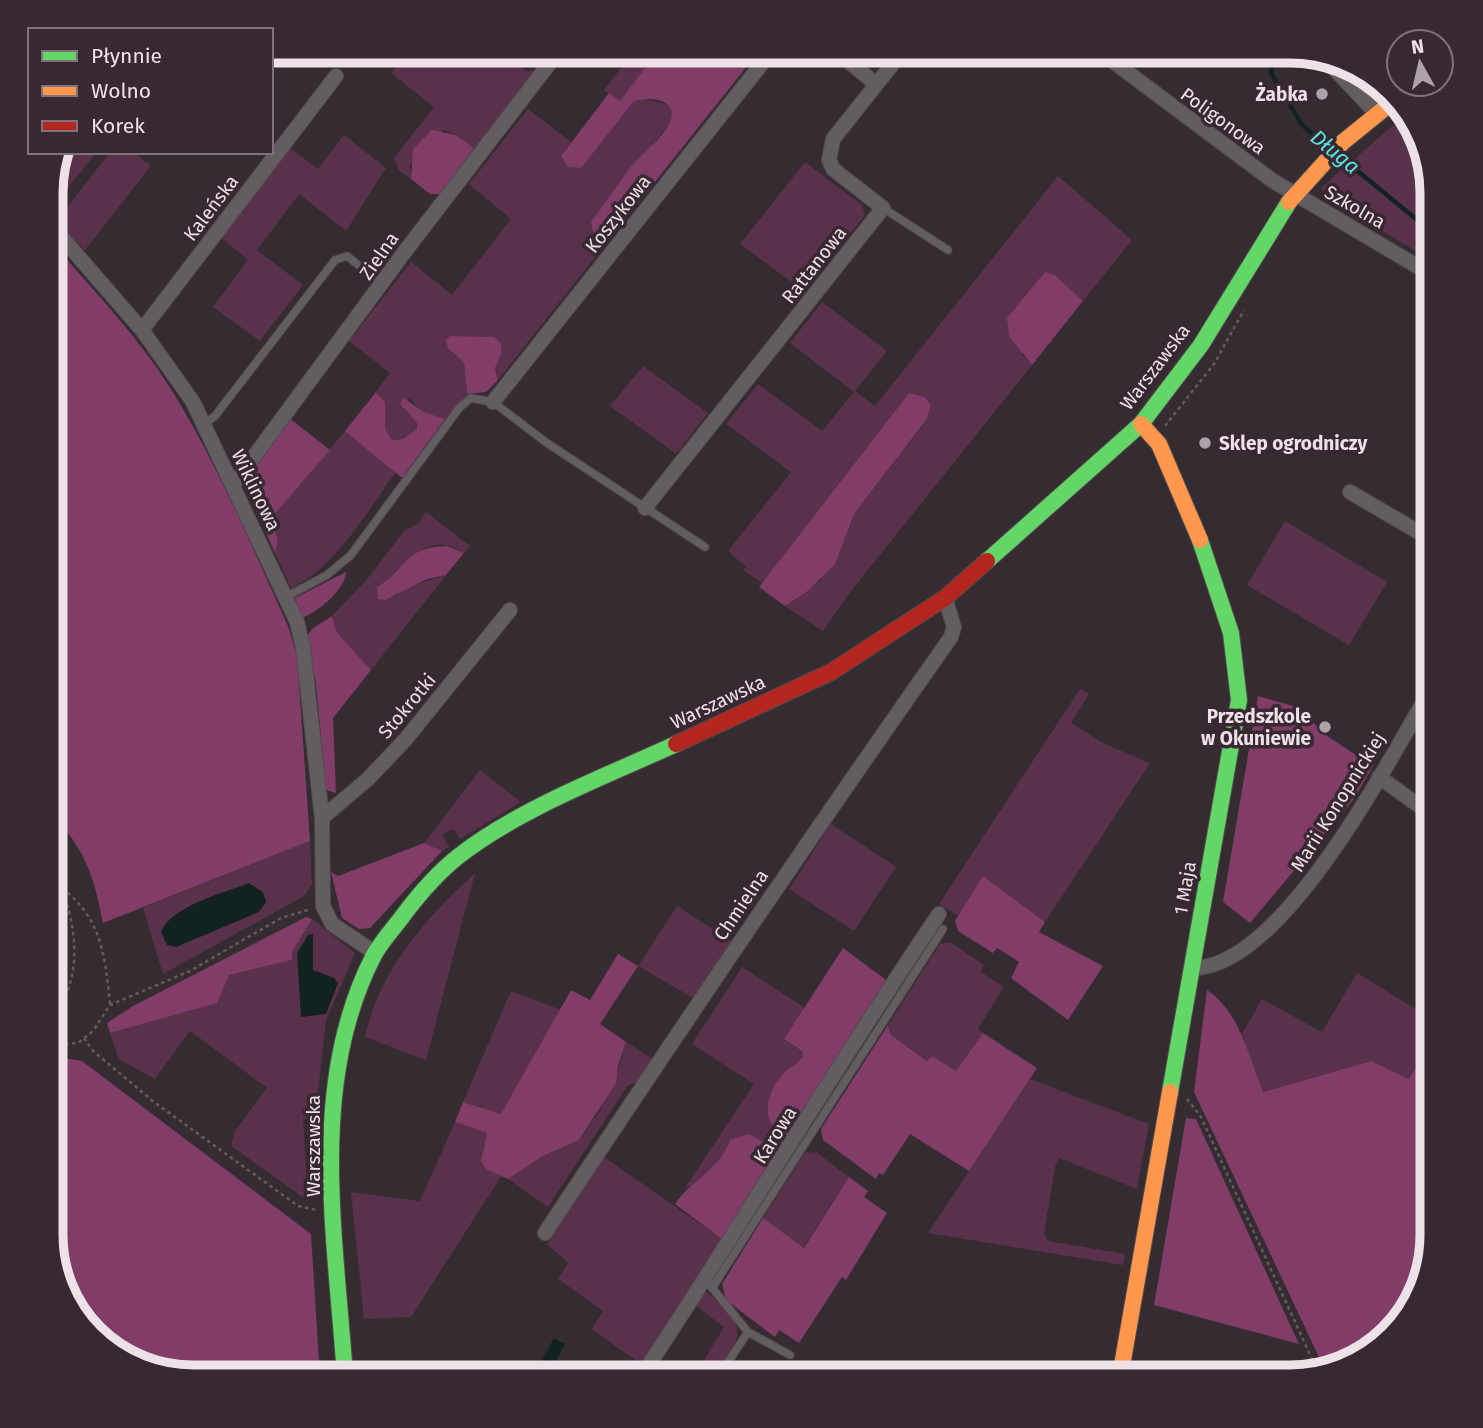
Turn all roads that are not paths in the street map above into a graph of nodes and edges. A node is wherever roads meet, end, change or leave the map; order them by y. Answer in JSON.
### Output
{"nodes":[{"id":1,"x":550,"y":63,"type":"edge"},
{"id":2,"x":762,"y":63,"type":"edge"},
{"id":3,"x":851,"y":63,"type":"edge"},
{"id":4,"x":893,"y":63,"type":"edge"},
{"id":5,"x":1114,"y":63,"type":"edge"},
{"id":6,"x":1337,"y":72,"type":"edge"},
{"id":7,"x":336,"y":76,"type":"dead end"},
{"id":8,"x":876,"y":84,"type":"junction"},
{"id":9,"x":1387,"y":106,"type":"edge"},
{"id":10,"x":1377,"y":114,"type":"junction"},
{"id":11,"x":1294,"y":194,"type":"junction"},
{"id":12,"x":883,"y":208,"type":"junction"},
{"id":13,"x":63,"y":239,"type":"edge"},
{"id":14,"x":948,"y":250,"type":"dead end"},
{"id":15,"x":1420,"y":268,"type":"edge"},
{"id":16,"x":383,"y":285,"type":"junction"},
{"id":17,"x":142,"y":330,"type":"junction"},
{"id":18,"x":493,"y":402,"type":"junction"},
{"id":19,"x":1141,"y":424,"type":"junction"},
{"id":20,"x":202,"y":426,"type":"junction"},
{"id":21,"x":233,"y":485,"type":"junction"},
{"id":22,"x":1350,"y":492,"type":"dead end"},
{"id":23,"x":645,"y":508,"type":"junction"},
{"id":24,"x":1420,"y":533,"type":"edge"},
{"id":25,"x":705,"y":547,"type":"dead end"},
{"id":26,"x":286,"y":597,"type":"junction"},
{"id":27,"x":944,"y":598,"type":"junction"},
{"id":28,"x":510,"y":610,"type":"dead end"},
{"id":29,"x":1420,"y":707,"type":"edge"},
{"id":30,"x":1378,"y":777,"type":"junction"},
{"id":31,"x":1420,"y":807,"type":"edge"},
{"id":32,"x":322,"y":817,"type":"junction"},
{"id":33,"x":939,"y":914,"type":"dead end"},
{"id":34,"x":943,"y":929,"type":"dead end"},
{"id":35,"x":376,"y":953,"type":"junction"},
{"id":36,"x":1194,"y":968,"type":"junction"},
{"id":37,"x":545,"y":1233,"type":"dead end"},
{"id":38,"x":709,"y":1283,"type":"junction"},
{"id":39,"x":748,"y":1332,"type":"junction"},
{"id":40,"x":790,"y":1355,"type":"dead end"},
{"id":41,"x":344,"y":1365,"type":"edge"},
{"id":42,"x":650,"y":1365,"type":"edge"},
{"id":43,"x":726,"y":1365,"type":"edge"},
{"id":44,"x":1122,"y":1365,"type":"edge"}],
"edges":[{"from":1,"to":16,"type":"street","name":"Zielna"},
{"from":2,"to":18,"type":"street","name":"Koszykowa"},
{"from":3,"to":8,"type":"street"},
{"from":4,"to":8,"type":"street"},
{"from":5,"to":11,"type":"street","name":"Poligonowa"},
{"from":6,"to":10,"type":"street"},
{"from":7,"to":17,"type":"street","name":"Kaleńska"},
{"from":8,"to":12,"type":"street"},
{"from":9,"to":10,"type":"main road","name":"Warszawska"},
{"from":10,"to":11,"type":"main road","name":"Warszawska"},
{"from":11,"to":15,"type":"street","name":"Szkolna"},
{"from":11,"to":19,"type":"main road","name":"Warszawska"},
{"from":12,"to":14,"type":"lane"},
{"from":12,"to":23,"type":"street","name":"Rattanowa"},
{"from":13,"to":17,"type":"street","name":"Wiklinowa"},
{"from":16,"to":20,"type":"lane"},
{"from":16,"to":21,"type":"street","name":"Zielna"},
{"from":17,"to":20,"type":"street","name":"Wiklinowa"},
{"from":18,"to":23,"type":"lane"},
{"from":18,"to":26,"type":"lane"},
{"from":19,"to":27,"type":"main road","name":"Warszawska"},
{"from":19,"to":36,"type":"main road","name":"1 Maja"},
{"from":20,"to":21,"type":"street","name":"Wiklinowa"},
{"from":21,"to":26,"type":"street","name":"Wiklinowa"},
{"from":22,"to":24,"type":"street"},
{"from":23,"to":25,"type":"lane"},
{"from":26,"to":32,"type":"street","name":"Wiklinowa"},
{"from":27,"to":35,"type":"main road","name":"Warszawska"},
{"from":27,"to":37,"type":"street","name":"Chmielna"},
{"from":28,"to":32,"type":"street","name":"Stokrotki"},
{"from":29,"to":30,"type":"street","name":"Marii Konopnickiej"},
{"from":30,"to":31,"type":"street"},
{"from":30,"to":36,"type":"street","name":"Marii Konopnickiej"},
{"from":32,"to":35,"type":"street","name":"Wiklinowa"},
{"from":33,"to":38,"type":"street","name":"Karowa"},
{"from":34,"to":38,"type":"lane"},
{"from":35,"to":41,"type":"main road","name":"Warszawska"},
{"from":36,"to":44,"type":"main road","name":"1 Maja"},
{"from":38,"to":39,"type":"lane"},
{"from":38,"to":42,"type":"street","name":"Karowa"},
{"from":39,"to":40,"type":"lane"},
{"from":39,"to":43,"type":"lane"}]}
